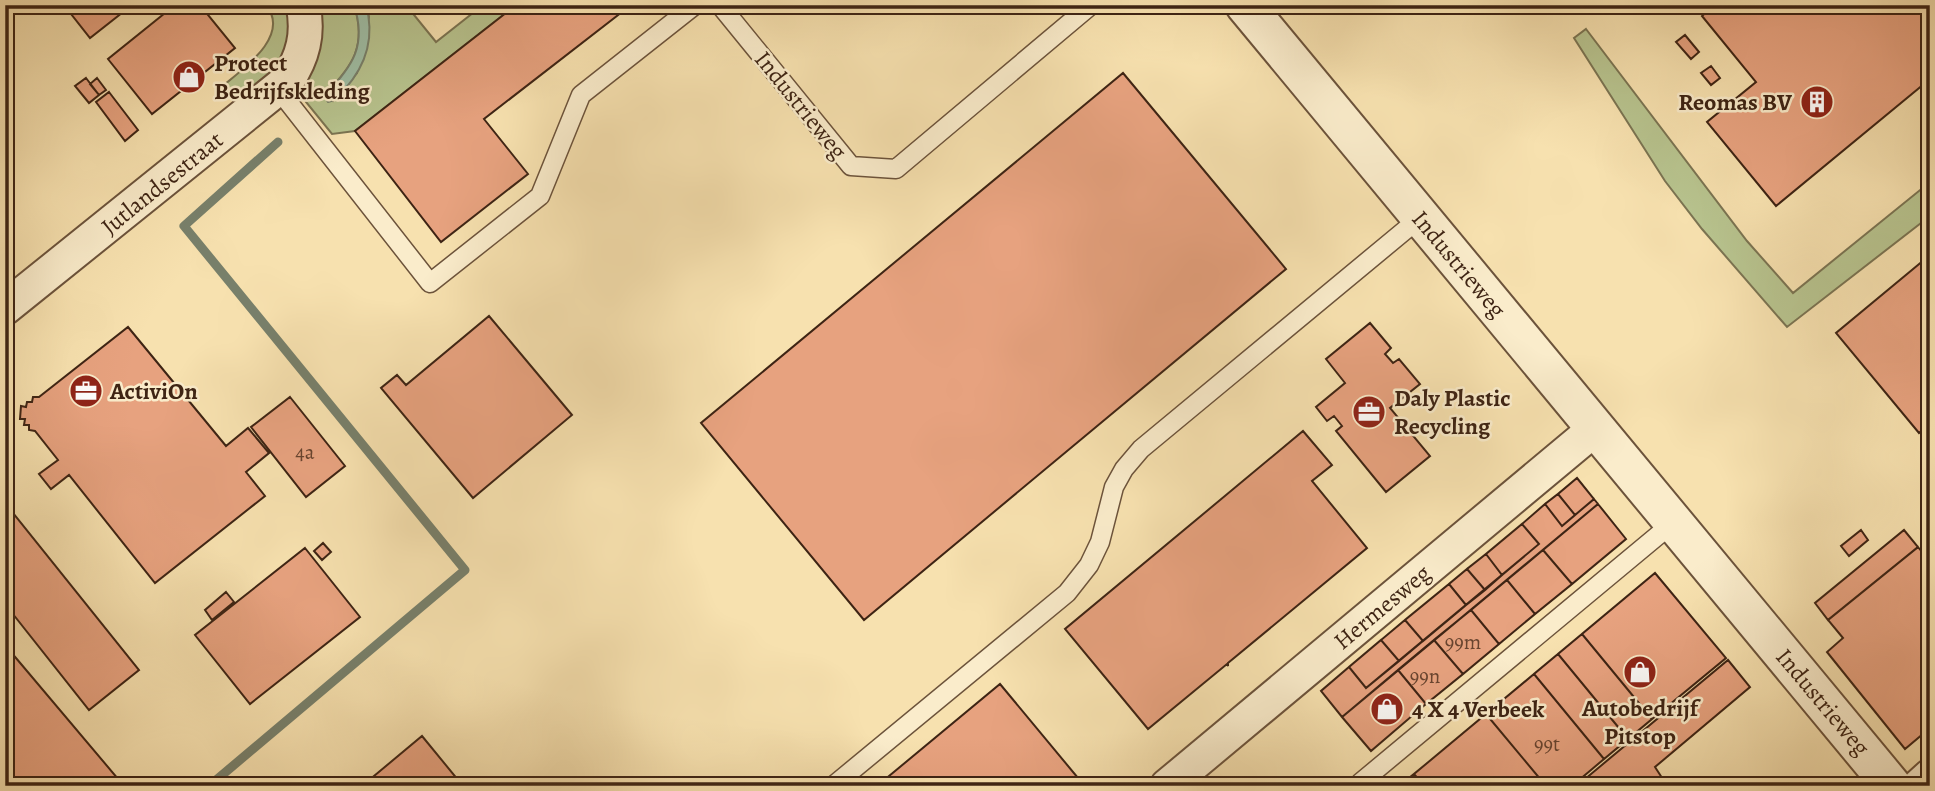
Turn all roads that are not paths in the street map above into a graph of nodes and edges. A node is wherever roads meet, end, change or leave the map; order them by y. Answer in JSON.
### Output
{"nodes":[{"id":1,"x":303,"y":5,"type":"edge"},
{"id":2,"x":695,"y":5,"type":"edge"},
{"id":3,"x":720,"y":5,"type":"edge"},
{"id":4,"x":1091,"y":5,"type":"edge"},
{"id":5,"x":1245,"y":5,"type":"edge"},
{"id":6,"x":278,"y":89,"type":"junction"},
{"id":7,"x":1421,"y":217,"type":"junction"},
{"id":8,"x":5,"y":308,"type":"edge"},
{"id":9,"x":1596,"y":428,"type":"junction"},
{"id":10,"x":1674,"y":522,"type":"junction"},
{"id":11,"x":1930,"y":776,"type":"edge"},
{"id":12,"x":1360,"y":783,"type":"dead end"},
{"id":13,"x":833,"y":786,"type":"edge"},
{"id":14,"x":1167,"y":786,"type":"edge"},
{"id":15,"x":1892,"y":786,"type":"edge"},
{"id":16,"x":1919,"y":786,"type":"edge"}],
"edges":[{"from":1,"to":6,"type":"street","name":"Jutlandsestraat"},
{"from":2,"to":6,"type":"lane"},
{"from":3,"to":4,"type":"lane","name":"Industrieweg"},
{"from":5,"to":7,"type":"street","name":"Industrieweg"},
{"from":6,"to":8,"type":"street","name":"Jutlandsestraat"},
{"from":7,"to":9,"type":"street","name":"Industrieweg"},
{"from":7,"to":13,"type":"lane"},
{"from":9,"to":10,"type":"street","name":"Industrieweg"},
{"from":9,"to":14,"type":"street","name":"Hermesweg"},
{"from":10,"to":12,"type":"lane"},
{"from":10,"to":15,"type":"street","name":"Industrieweg"},
{"from":11,"to":16,"type":"street"}]}
